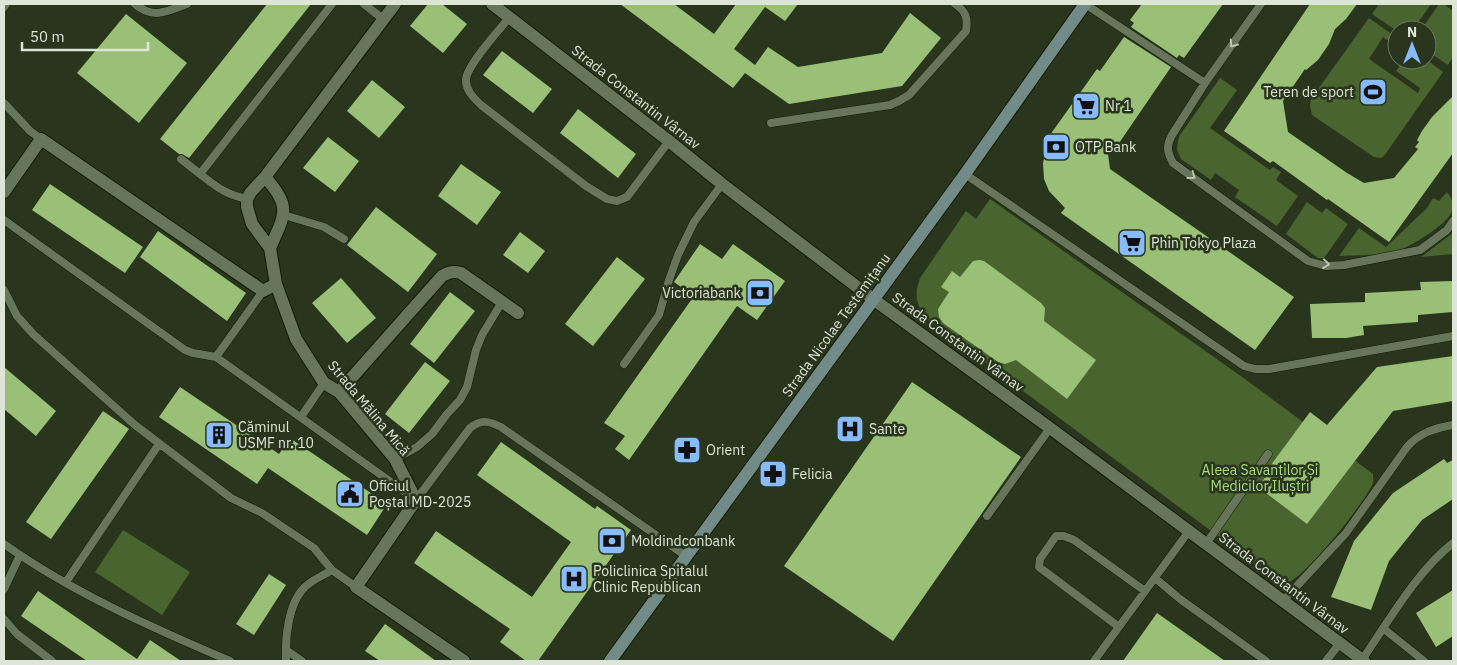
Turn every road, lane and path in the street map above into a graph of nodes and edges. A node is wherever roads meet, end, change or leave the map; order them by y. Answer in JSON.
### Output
{"nodes":[{"id":1,"x":6,"y":4,"type":"edge"},
{"id":2,"x":135,"y":4,"type":"edge"},
{"id":3,"x":188,"y":4,"type":"edge"},
{"id":4,"x":332,"y":4,"type":"edge"},
{"id":5,"x":364,"y":4,"type":"edge"},
{"id":6,"x":395,"y":4,"type":"edge"},
{"id":7,"x":492,"y":4,"type":"edge"},
{"id":8,"x":955,"y":4,"type":"edge"},
{"id":9,"x":1085,"y":4,"type":"edge"},
{"id":10,"x":1261,"y":4,"type":"edge"},
{"id":11,"x":4,"y":7,"type":"edge"},
{"id":12,"x":509,"y":18,"type":"junction"},
{"id":13,"x":383,"y":19,"type":"junction"},
{"id":14,"x":1205,"y":84,"type":"junction"},
{"id":15,"x":4,"y":103,"type":"edge"},
{"id":16,"x":772,"y":123,"type":"dead end"},
{"id":17,"x":41,"y":139,"type":"junction"},
{"id":18,"x":669,"y":141,"type":"junction"},
{"id":19,"x":181,"y":159,"type":"dead end"},
{"id":20,"x":200,"y":174,"type":"junction"},
{"id":21,"x":965,"y":174,"type":"junction"},
{"id":22,"x":265,"y":177,"type":"junction"},
{"id":23,"x":722,"y":184,"type":"junction"},
{"id":24,"x":4,"y":192,"type":"edge"},
{"id":25,"x":247,"y":198,"type":"junction"},
{"id":26,"x":284,"y":215,"type":"junction"},
{"id":27,"x":4,"y":220,"type":"edge"},
{"id":28,"x":1453,"y":221,"type":"edge"},
{"id":29,"x":344,"y":240,"type":"dead end"},
{"id":30,"x":270,"y":248,"type":"junction"},
{"id":31,"x":276,"y":284,"type":"junction"},
{"id":32,"x":4,"y":290,"type":"edge"},
{"id":33,"x":263,"y":291,"type":"junction"},
{"id":34,"x":873,"y":299,"type":"junction"},
{"id":35,"x":502,"y":302,"type":"junction"},
{"id":36,"x":518,"y":313,"type":"dead end"},
{"id":37,"x":1453,"y":336,"type":"edge"},
{"id":38,"x":216,"y":356,"type":"junction"},
{"id":39,"x":624,"y":364,"type":"dead end"},
{"id":40,"x":324,"y":383,"type":"junction"},
{"id":41,"x":340,"y":392,"type":"junction"},
{"id":42,"x":301,"y":417,"type":"junction"},
{"id":43,"x":1453,"y":425,"type":"edge"},
{"id":44,"x":1050,"y":428,"type":"junction"},
{"id":45,"x":159,"y":444,"type":"junction"},
{"id":46,"x":1268,"y":454,"type":"dead end"},
{"id":47,"x":395,"y":459,"type":"junction"},
{"id":48,"x":416,"y":500,"type":"junction"},
{"id":49,"x":987,"y":516,"type":"dead end"},
{"id":50,"x":1189,"y":531,"type":"junction"},
{"id":51,"x":1453,"y":543,"type":"edge"},
{"id":52,"x":4,"y":544,"type":"edge"},
{"id":53,"x":1206,"y":544,"type":"junction"},
{"id":54,"x":20,"y":556,"type":"junction"},
{"id":55,"x":686,"y":556,"type":"junction"},
{"id":56,"x":332,"y":570,"type":"junction"},
{"id":57,"x":1155,"y":578,"type":"junction"},
{"id":58,"x":66,"y":582,"type":"junction"},
{"id":59,"x":356,"y":587,"type":"junction"},
{"id":60,"x":4,"y":589,"type":"edge"},
{"id":61,"x":1145,"y":590,"type":"junction"},
{"id":62,"x":1283,"y":601,"type":"junction"},
{"id":63,"x":4,"y":619,"type":"edge"},
{"id":64,"x":1119,"y":627,"type":"junction"},
{"id":65,"x":1384,"y":629,"type":"junction"},
{"id":66,"x":1340,"y":643,"type":"junction"},
{"id":67,"x":286,"y":650,"type":"junction"},
{"id":68,"x":1363,"y":660,"type":"edge"},
{"id":69,"x":52,"y":661,"type":"edge"},
{"id":70,"x":230,"y":661,"type":"edge"},
{"id":71,"x":286,"y":661,"type":"edge"},
{"id":72,"x":302,"y":661,"type":"edge"},
{"id":73,"x":464,"y":661,"type":"edge"},
{"id":74,"x":610,"y":661,"type":"edge"},
{"id":75,"x":1094,"y":661,"type":"edge"},
{"id":76,"x":1266,"y":661,"type":"edge"},
{"id":77,"x":1326,"y":661,"type":"edge"},
{"id":78,"x":1424,"y":661,"type":"edge"}],
"edges":[{"from":1,"to":11,"type":"lane"},
{"from":2,"to":3,"type":"lane"},
{"from":4,"to":20,"type":"lane"},
{"from":5,"to":13,"type":"lane"},
{"from":6,"to":13,"type":"street"},
{"from":7,"to":12,"type":"street","name":"Strada Constantin Vârnav"},
{"from":8,"to":16,"type":"lane"},
{"from":9,"to":14,"type":"lane"},
{"from":9,"to":21,"type":"main road","name":"Strada Nicolae Testemițanu"},
{"from":10,"to":14,"type":"lane","one_way":true},
{"from":12,"to":18,"type":"street","name":"Strada Constantin Vârnav"},
{"from":12,"to":18,"type":"lane"},
{"from":13,"to":22,"type":"street"},
{"from":14,"to":28,"type":"lane","one_way":true},
{"from":15,"to":17,"type":"lane"},
{"from":17,"to":24,"type":"street"},
{"from":17,"to":33,"type":"street"},
{"from":18,"to":23,"type":"street","name":"Strada Constantin Vârnav"},
{"from":19,"to":20,"type":"lane"},
{"from":20,"to":25,"type":"lane"},
{"from":21,"to":34,"type":"main road","name":"Strada Nicolae Testemițanu"},
{"from":21,"to":37,"type":"lane"},
{"from":22,"to":25,"type":"street"},
{"from":22,"to":26,"type":"street"},
{"from":23,"to":34,"type":"street","name":"Strada Constantin Vârnav"},
{"from":23,"to":39,"type":"lane"},
{"from":25,"to":30,"type":"street","name":"Strada Mălina Mică"},
{"from":26,"to":29,"type":"lane"},
{"from":26,"to":30,"type":"street"},
{"from":27,"to":38,"type":"lane"},
{"from":30,"to":31,"type":"street","name":"Strada Mălina Mică"},
{"from":31,"to":33,"type":"street"},
{"from":31,"to":40,"type":"street","name":"Strada Mălina Mică"},
{"from":32,"to":45,"type":"lane"},
{"from":33,"to":38,"type":"lane"},
{"from":34,"to":44,"type":"street","name":"Strada Constantin Vârnav"},
{"from":34,"to":55,"type":"main road","name":"Strada Nicolae Testemițanu"},
{"from":35,"to":36,"type":"street"},
{"from":35,"to":41,"type":"street"},
{"from":35,"to":47,"type":"lane"},
{"from":38,"to":42,"type":"lane"},
{"from":40,"to":41,"type":"street","name":"Strada Mălina Mică"},
{"from":40,"to":42,"type":"lane"},
{"from":41,"to":47,"type":"street","name":"Strada Mălina Mică"},
{"from":42,"to":48,"type":"lane"},
{"from":43,"to":62,"type":"lane"},
{"from":44,"to":49,"type":"lane"},
{"from":44,"to":50,"type":"street","name":"Strada Constantin Vârnav"},
{"from":45,"to":56,"type":"lane"},
{"from":45,"to":58,"type":"lane"},
{"from":46,"to":53,"type":"lane"},
{"from":47,"to":48,"type":"street","name":"Strada Mălina Mică"},
{"from":48,"to":55,"type":"lane"},
{"from":48,"to":59,"type":"street"},
{"from":50,"to":53,"type":"street","name":"Strada Constantin Vârnav"},
{"from":50,"to":57,"type":"lane"},
{"from":51,"to":65,"type":"lane"},
{"from":52,"to":54,"type":"lane"},
{"from":53,"to":62,"type":"street","name":"Strada Constantin Vârnav"},
{"from":54,"to":58,"type":"lane"},
{"from":54,"to":60,"type":"lane"},
{"from":55,"to":74,"type":"main road","name":"Strada Nicolae Testemițanu"},
{"from":56,"to":59,"type":"lane"},
{"from":56,"to":67,"type":"lane"},
{"from":57,"to":61,"type":"lane"},
{"from":57,"to":76,"type":"lane"},
{"from":58,"to":70,"type":"lane"},
{"from":59,"to":73,"type":"street"},
{"from":61,"to":64,"type":"lane"},
{"from":61,"to":64,"type":"lane"},
{"from":62,"to":66,"type":"street","name":"Strada Constantin Vârnav"},
{"from":63,"to":69,"type":"lane"},
{"from":64,"to":75,"type":"lane"},
{"from":65,"to":68,"type":"lane"},
{"from":65,"to":78,"type":"lane"},
{"from":66,"to":68,"type":"street","name":"Strada Constantin Vârnav"},
{"from":66,"to":77,"type":"lane"},
{"from":67,"to":71,"type":"lane"},
{"from":67,"to":72,"type":"lane"}]}
